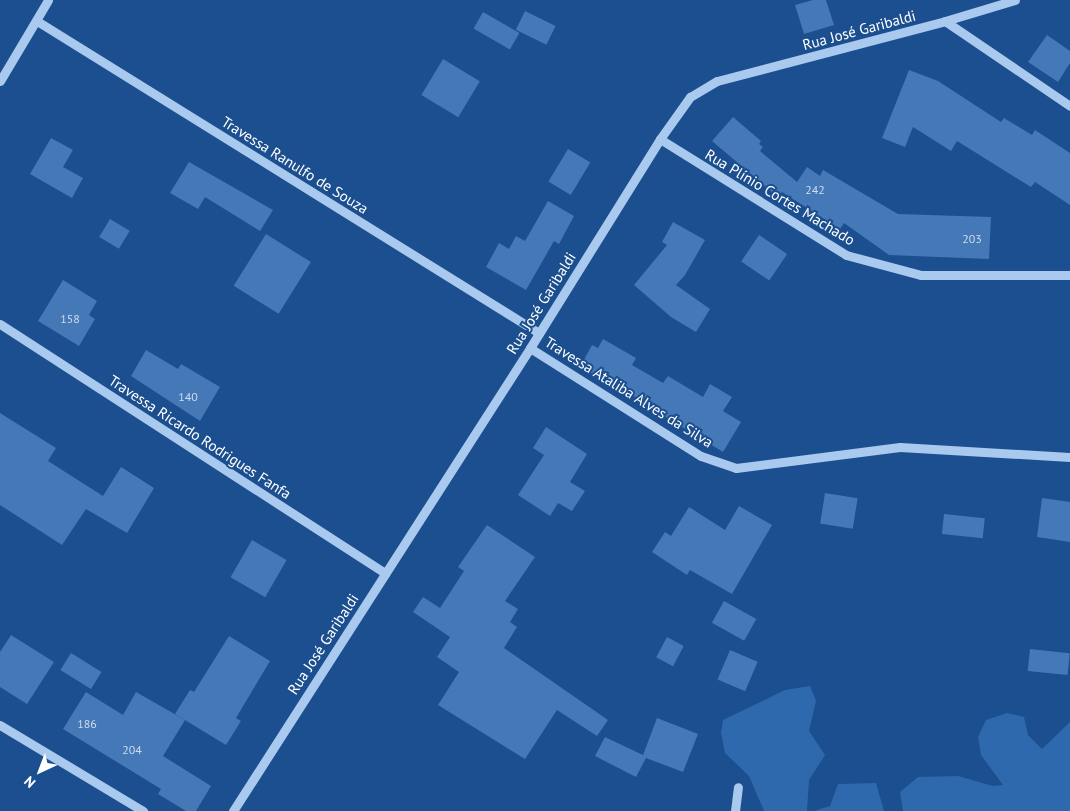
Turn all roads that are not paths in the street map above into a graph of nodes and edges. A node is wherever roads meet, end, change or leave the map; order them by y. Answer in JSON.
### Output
{"nodes":[{"id":1,"x":48,"y":0,"type":"edge"},
{"id":2,"x":1015,"y":0,"type":"edge"},
{"id":3,"x":37,"y":21,"type":"junction"},
{"id":4,"x":945,"y":21,"type":"junction"},
{"id":5,"x":0,"y":82,"type":"edge"},
{"id":6,"x":1070,"y":106,"type":"edge"},
{"id":7,"x":660,"y":139,"type":"junction"},
{"id":8,"x":1070,"y":275,"type":"edge"},
{"id":9,"x":0,"y":324,"type":"edge"},
{"id":10,"x":539,"y":333,"type":"junction"},
{"id":11,"x":530,"y":348,"type":"junction"},
{"id":12,"x":1070,"y":458,"type":"edge"},
{"id":13,"x":385,"y":574,"type":"junction"},
{"id":14,"x":0,"y":724,"type":"edge"},
{"id":15,"x":738,"y":786,"type":"dead end"},
{"id":16,"x":144,"y":811,"type":"edge"},
{"id":17,"x":233,"y":811,"type":"edge"},
{"id":18,"x":736,"y":811,"type":"edge"}],
"edges":[{"from":1,"to":3,"type":"street"},
{"from":2,"to":4,"type":"street","name":"Rua José Garibaldi"},
{"from":3,"to":5,"type":"street"},
{"from":3,"to":10,"type":"street","name":"Travessa Ranulfo de Souza"},
{"from":4,"to":6,"type":"street"},
{"from":4,"to":7,"type":"street","name":"Rua José Garibaldi"},
{"from":7,"to":8,"type":"street","name":"Rua Plínio Cortes Machado"},
{"from":7,"to":10,"type":"street","name":"Rua José Garibaldi"},
{"from":9,"to":13,"type":"street","name":"Travessa Ricardo Rodrigues Fanfa"},
{"from":10,"to":11,"type":"street","name":"Rua José Garibaldi"},
{"from":11,"to":12,"type":"street","name":"Travessa Ataliba Alves da Silva"},
{"from":11,"to":13,"type":"street","name":"Rua José Garibaldi"},
{"from":13,"to":17,"type":"street","name":"Rua José Garibaldi"},
{"from":14,"to":16,"type":"street"},
{"from":15,"to":18,"type":"street"}]}
